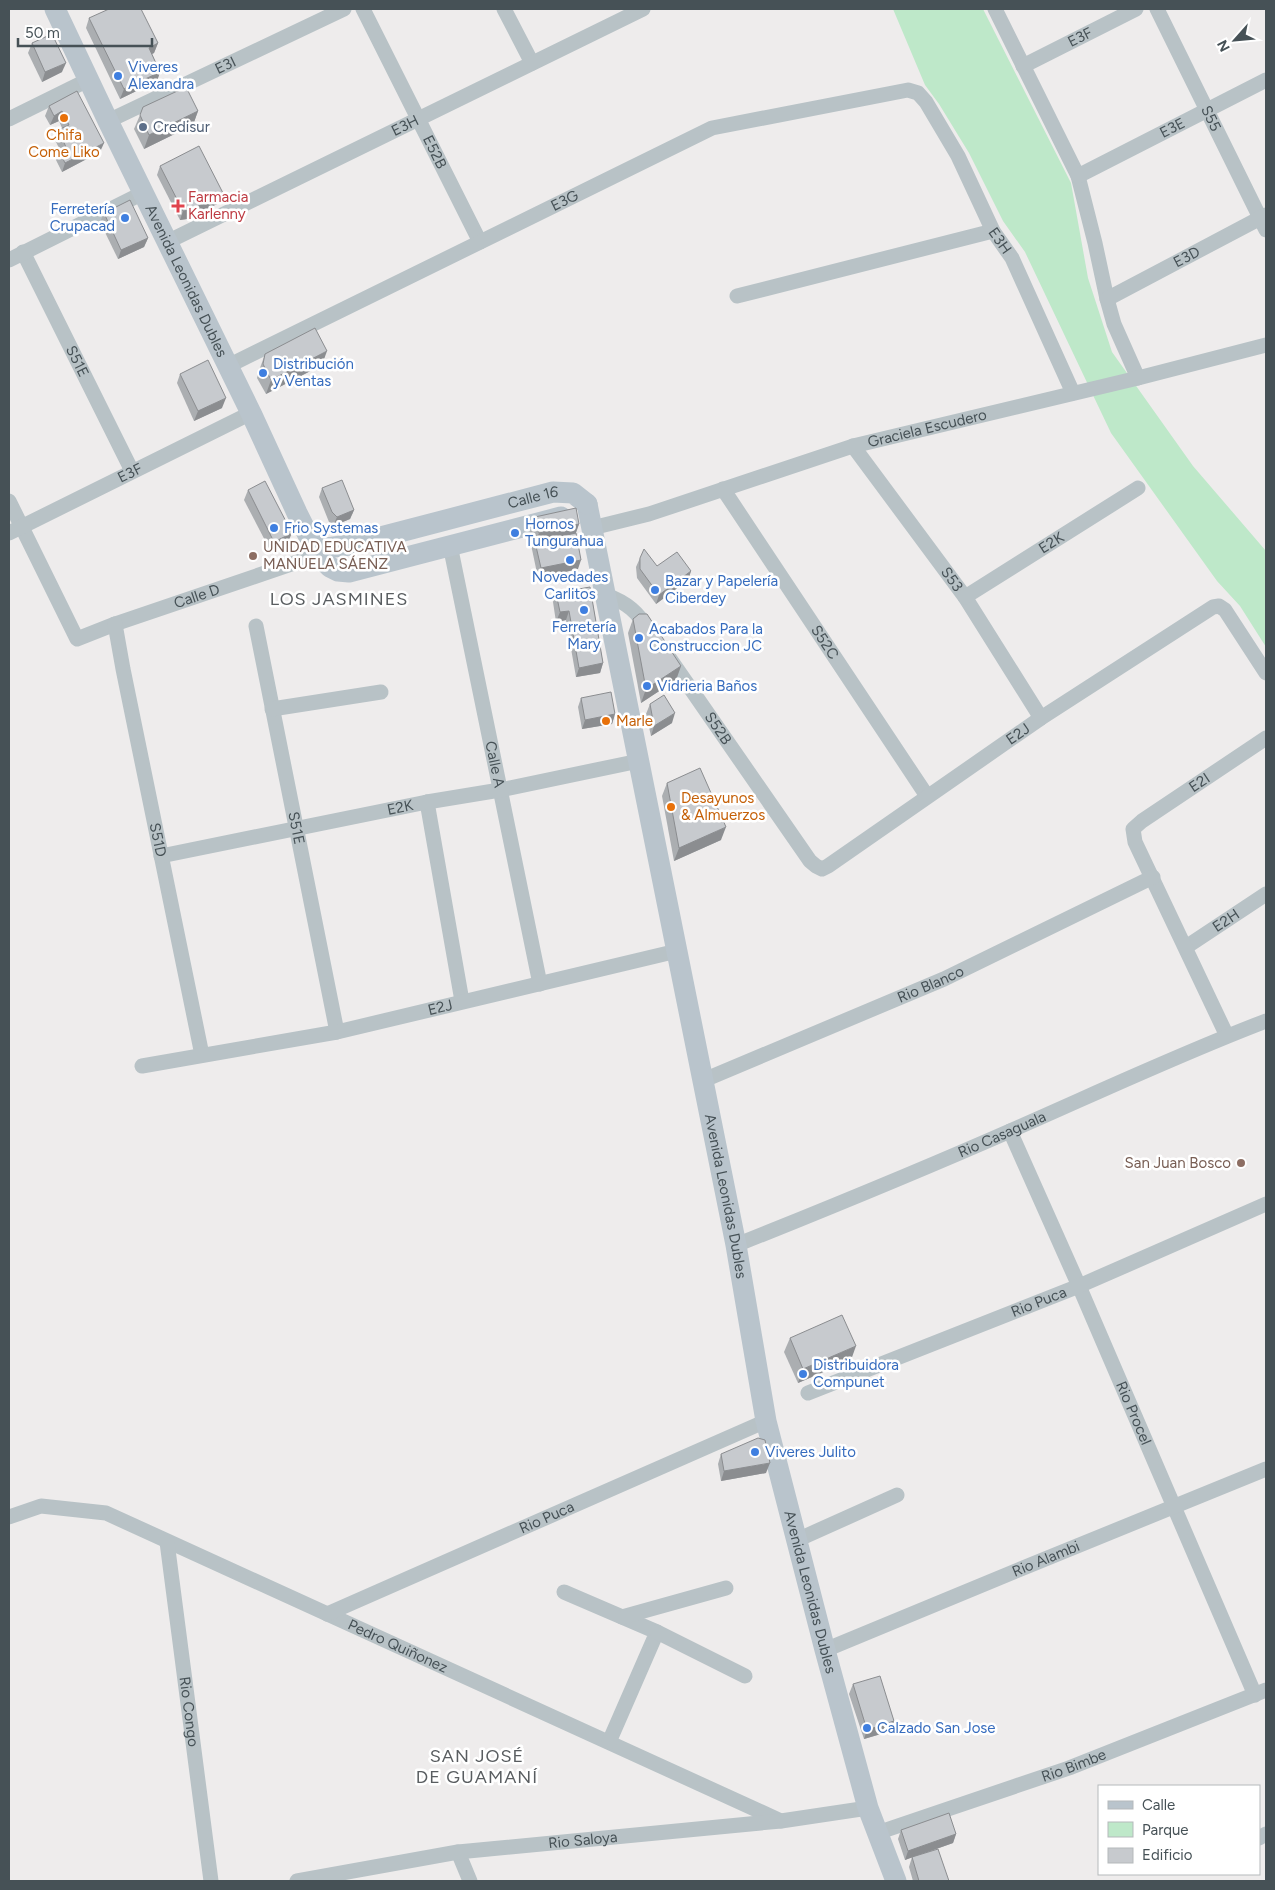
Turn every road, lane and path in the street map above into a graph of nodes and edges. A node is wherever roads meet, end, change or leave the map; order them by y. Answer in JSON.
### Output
{"nodes":[{"id":1,"x":55,"y":9,"type":"edge"},
{"id":2,"x":344,"y":9,"type":"edge"},
{"id":3,"x":363,"y":9,"type":"edge"},
{"id":4,"x":504,"y":9,"type":"edge"},
{"id":5,"x":643,"y":9,"type":"edge"},
{"id":6,"x":995,"y":9,"type":"edge"},
{"id":7,"x":1136,"y":9,"type":"edge"},
{"id":8,"x":1157,"y":9,"type":"edge"},
{"id":9,"x":532,"y":63,"type":"junction"},
{"id":10,"x":1024,"y":66,"type":"junction"},
{"id":11,"x":88,"y":80,"type":"junction"},
{"id":12,"x":1266,"y":80,"type":"edge"},
{"id":13,"x":918,"y":93,"type":"joint"},
{"id":14,"x":1208,"y":110,"type":"junction"},
{"id":15,"x":9,"y":119,"type":"edge"},
{"id":16,"x":418,"y":119,"type":"junction"},
{"id":17,"x":108,"y":122,"type":"junction"},
{"id":18,"x":1078,"y":176,"type":"junction"},
{"id":19,"x":143,"y":193,"type":"junction"},
{"id":20,"x":1264,"y":221,"type":"edge"},
{"id":21,"x":993,"y":231,"type":"junction"},
{"id":22,"x":167,"y":242,"type":"junction"},
{"id":23,"x":480,"y":242,"type":"junction"},
{"id":24,"x":24,"y":252,"type":"junction"},
{"id":25,"x":9,"y":260,"type":"edge"},
{"id":26,"x":737,"y":296,"type":"dead end"},
{"id":27,"x":1107,"y":299,"type":"junction"},
{"id":28,"x":1266,"y":345,"type":"edge"},
{"id":29,"x":228,"y":366,"type":"junction"},
{"id":30,"x":1138,"y":378,"type":"junction"},
{"id":31,"x":1073,"y":393,"type":"junction"},
{"id":32,"x":251,"y":413,"type":"junction"},
{"id":33,"x":853,"y":446,"type":"junction"},
{"id":34,"x":132,"y":472,"type":"junction"},
{"id":35,"x":1138,"y":488,"type":"dead end"},
{"id":36,"x":723,"y":489,"type":"junction"},
{"id":37,"x":9,"y":501,"type":"edge"},
{"id":38,"x":587,"y":504,"type":"junction"},
{"id":39,"x":592,"y":528,"type":"junction"},
{"id":40,"x":15,"y":530,"type":"edge"},
{"id":41,"x":450,"y":545,"type":"junction"},
{"id":42,"x":318,"y":555,"type":"junction"},
{"id":43,"x":606,"y":595,"type":"junction"},
{"id":44,"x":965,"y":597,"type":"junction"},
{"id":45,"x":115,"y":624,"type":"junction"},
{"id":46,"x":256,"y":626,"type":"dead end"},
{"id":47,"x":1266,"y":673,"type":"edge"},
{"id":48,"x":381,"y":692,"type":"dead end"},
{"id":49,"x":272,"y":709,"type":"junction"},
{"id":50,"x":1041,"y":718,"type":"junction"},
{"id":51,"x":1266,"y":738,"type":"edge"},
{"id":52,"x":639,"y":761,"type":"junction"},
{"id":53,"x":500,"y":790,"type":"junction"},
{"id":54,"x":927,"y":796,"type":"junction"},
{"id":55,"x":427,"y":802,"type":"junction"},
{"id":56,"x":296,"y":829,"type":"junction"},
{"id":57,"x":161,"y":856,"type":"junction"},
{"id":58,"x":822,"y":869,"type":"joint"},
{"id":59,"x":1152,"y":877,"type":"junction"},
{"id":60,"x":1266,"y":894,"type":"edge"},
{"id":61,"x":1186,"y":947,"type":"junction"},
{"id":62,"x":677,"y":951,"type":"junction"},
{"id":63,"x":540,"y":984,"type":"junction"},
{"id":64,"x":462,"y":1001,"type":"junction"},
{"id":65,"x":1266,"y":1022,"type":"edge"},
{"id":66,"x":336,"y":1032,"type":"junction"},
{"id":67,"x":1228,"y":1036,"type":"junction"},
{"id":68,"x":202,"y":1055,"type":"junction"},
{"id":69,"x":142,"y":1066,"type":"dead end"},
{"id":70,"x":704,"y":1080,"type":"junction"},
{"id":71,"x":1010,"y":1131,"type":"junction"},
{"id":72,"x":1266,"y":1204,"type":"edge"},
{"id":73,"x":736,"y":1245,"type":"junction"},
{"id":74,"x":1079,"y":1286,"type":"junction"},
{"id":75,"x":808,"y":1393,"type":"dead end"},
{"id":76,"x":766,"y":1421,"type":"junction"},
{"id":77,"x":1266,"y":1469,"type":"edge"},
{"id":78,"x":897,"y":1495,"type":"dead end"},
{"id":79,"x":1174,"y":1508,"type":"junction"},
{"id":80,"x":10,"y":1515,"type":"edge"},
{"id":81,"x":797,"y":1540,"type":"junction"},
{"id":82,"x":167,"y":1542,"type":"junction"},
{"id":83,"x":726,"y":1588,"type":"dead end"},
{"id":84,"x":564,"y":1592,"type":"dead end"},
{"id":85,"x":327,"y":1614,"type":"junction"},
{"id":86,"x":622,"y":1617,"type":"junction"},
{"id":87,"x":657,"y":1632,"type":"junction"},
{"id":88,"x":825,"y":1650,"type":"junction"},
{"id":89,"x":745,"y":1676,"type":"dead end"},
{"id":90,"x":1261,"y":1693,"type":"edge"},
{"id":91,"x":609,"y":1742,"type":"junction"},
{"id":92,"x":868,"y":1808,"type":"junction"},
{"id":93,"x":781,"y":1822,"type":"junction"},
{"id":94,"x":877,"y":1833,"type":"junction"},
{"id":95,"x":458,"y":1852,"type":"junction"},
{"id":96,"x":210,"y":1881,"type":"edge"},
{"id":97,"x":297,"y":1881,"type":"edge"},
{"id":98,"x":470,"y":1881,"type":"edge"},
{"id":99,"x":896,"y":1881,"type":"edge"}],
"edges":[{"from":1,"to":11,"type":"main road","name":"Avenida Leonidas Dubles"},
{"from":2,"to":17,"type":"street","name":"E3I"},
{"from":3,"to":16,"type":"street","name":"E52B"},
{"from":4,"to":9,"type":"street"},
{"from":5,"to":9,"type":"street","name":"E3H"},
{"from":6,"to":10,"type":"street"},
{"from":7,"to":10,"type":"street","name":"E3F"},
{"from":8,"to":14,"type":"street","name":"S55"},
{"from":9,"to":16,"type":"street","name":"E3H"},
{"from":10,"to":18,"type":"street"},
{"from":11,"to":15,"type":"street"},
{"from":11,"to":17,"type":"main road","name":"Avenida Leonidas Dubles"},
{"from":12,"to":14,"type":"street","name":"E3E"},
{"from":13,"to":21,"type":"street","name":"E3H"},
{"from":13,"to":23,"type":"street","name":"E3G"},
{"from":14,"to":18,"type":"street","name":"E3E"},
{"from":14,"to":20,"type":"street","name":"S55"},
{"from":16,"to":22,"type":"street","name":"E3H"},
{"from":16,"to":23,"type":"street","name":"E52B"},
{"from":17,"to":19,"type":"main road","name":"Avenida Leonidas Dubles"},
{"from":18,"to":27,"type":"street"},
{"from":19,"to":22,"type":"main road","name":"Avenida Leonidas Dubles"},
{"from":19,"to":24,"type":"street"},
{"from":20,"to":27,"type":"street","name":"E3D"},
{"from":21,"to":26,"type":"street"},
{"from":21,"to":31,"type":"street","name":"E3H"},
{"from":22,"to":29,"type":"main road","name":"Avenida Leonidas Dubles"},
{"from":23,"to":29,"type":"street","name":"E3G"},
{"from":24,"to":25,"type":"street"},
{"from":24,"to":34,"type":"street","name":"S51E"},
{"from":27,"to":30,"type":"street"},
{"from":28,"to":30,"type":"street","name":"Graciela Escudero"},
{"from":29,"to":32,"type":"main road","name":"Avenida Leonidas Dubles"},
{"from":30,"to":31,"type":"street","name":"Graciela Escudero"},
{"from":31,"to":33,"type":"street","name":"Graciela Escudero"},
{"from":32,"to":34,"type":"street","name":"E3F"},
{"from":32,"to":42,"type":"main road","name":"Avenida Leonidas Dubles"},
{"from":33,"to":36,"type":"street","name":"Graciela Escudero"},
{"from":33,"to":44,"type":"street","name":"S53"},
{"from":34,"to":40,"type":"street","name":"E3F"},
{"from":35,"to":44,"type":"street","name":"E2K"},
{"from":36,"to":39,"type":"street","name":"Graciela Escudero"},
{"from":36,"to":54,"type":"street","name":"S52C"},
{"from":37,"to":40,"type":"street"},
{"from":38,"to":39,"type":"main road","name":"Avenida Leonidas Dubles"},
{"from":38,"to":41,"type":"main road","name":"Calle 16"},
{"from":38,"to":42,"type":"main road","name":"Calle 16"},
{"from":39,"to":43,"type":"main road","name":"Avenida Leonidas Dubles"},
{"from":40,"to":45,"type":"street","name":"Calle D"},
{"from":41,"to":42,"type":"main road","name":"Calle 16"},
{"from":41,"to":53,"type":"street","name":"Calle A"},
{"from":42,"to":45,"type":"street","name":"Calle D"},
{"from":43,"to":52,"type":"main road","name":"Avenida Leonidas Dubles"},
{"from":43,"to":58,"type":"street","name":"S52B"},
{"from":44,"to":50,"type":"street","name":"S53"},
{"from":45,"to":57,"type":"street","name":"S51D"},
{"from":46,"to":49,"type":"street","name":"S51E"},
{"from":47,"to":50,"type":"street","name":"E2J"},
{"from":48,"to":49,"type":"street"},
{"from":49,"to":56,"type":"street","name":"S51E"},
{"from":50,"to":54,"type":"street","name":"E2J"},
{"from":51,"to":59,"type":"street","name":"E2I"},
{"from":52,"to":53,"type":"street","name":"E2K"},
{"from":52,"to":62,"type":"main road","name":"Avenida Leonidas Dubles"},
{"from":53,"to":55,"type":"street","name":"E2K"},
{"from":53,"to":63,"type":"street","name":"Calle A"},
{"from":54,"to":58,"type":"street","name":"E2J"},
{"from":55,"to":56,"type":"street","name":"E2K"},
{"from":55,"to":64,"type":"street"},
{"from":56,"to":57,"type":"street","name":"E2K"},
{"from":56,"to":66,"type":"street","name":"S51E"},
{"from":57,"to":68,"type":"street","name":"S51D"},
{"from":59,"to":61,"type":"street"},
{"from":59,"to":70,"type":"street","name":"Rio Blanco"},
{"from":60,"to":61,"type":"street","name":"E2H"},
{"from":61,"to":67,"type":"street"},
{"from":62,"to":63,"type":"street","name":"E2J"},
{"from":62,"to":70,"type":"main road","name":"Avenida Leonidas Dubles"},
{"from":63,"to":64,"type":"street","name":"E2J"},
{"from":64,"to":66,"type":"street","name":"E2J"},
{"from":65,"to":67,"type":"street","name":"Rio Casaguala"},
{"from":66,"to":68,"type":"street","name":"E2J"},
{"from":67,"to":71,"type":"street","name":"Rio Casaguala"},
{"from":68,"to":69,"type":"street","name":"E2J"},
{"from":70,"to":73,"type":"main road","name":"Avenida Leonidas Dubles"},
{"from":71,"to":73,"type":"street","name":"Rio Casaguala"},
{"from":71,"to":74,"type":"street","name":"Rio Procel"},
{"from":72,"to":74,"type":"street","name":"Rio Puca"},
{"from":73,"to":76,"type":"main road","name":"Avenida Leonidas Dubles"},
{"from":74,"to":75,"type":"street","name":"Rio Puca"},
{"from":74,"to":79,"type":"street","name":"Rio Procel"},
{"from":76,"to":81,"type":"main road","name":"Avenida Leonidas Dubles"},
{"from":76,"to":85,"type":"street","name":"Rio Puca"},
{"from":77,"to":79,"type":"street","name":"Rio Alambi"},
{"from":78,"to":81,"type":"street"},
{"from":79,"to":88,"type":"street","name":"Rio Alambi"},
{"from":79,"to":90,"type":"street","name":"Rio Procel"},
{"from":80,"to":82,"type":"street","name":"Pedro Quiñonez"},
{"from":81,"to":88,"type":"main road","name":"Avenida Leonidas Dubles"},
{"from":82,"to":85,"type":"street","name":"Pedro Quiñonez"},
{"from":82,"to":96,"type":"street","name":"Rio Congo"},
{"from":83,"to":86,"type":"street"},
{"from":84,"to":86,"type":"street"},
{"from":85,"to":91,"type":"street","name":"Pedro Quiñonez"},
{"from":86,"to":87,"type":"street"},
{"from":87,"to":89,"type":"street"},
{"from":87,"to":91,"type":"street"},
{"from":88,"to":92,"type":"main road","name":"Avenida Leonidas Dubles"},
{"from":90,"to":94,"type":"street","name":"Rio Bimbe"},
{"from":91,"to":93,"type":"street","name":"Pedro Quiñonez"},
{"from":92,"to":93,"type":"street","name":"Rio Saloya"},
{"from":92,"to":94,"type":"main road","name":"Avenida Leonidas Dubles"},
{"from":93,"to":95,"type":"street","name":"Rio Saloya"},
{"from":94,"to":99,"type":"main road","name":"Avenida Leonidas Dubles"},
{"from":95,"to":97,"type":"street","name":"Rio Saloya"},
{"from":95,"to":98,"type":"street"}]}
